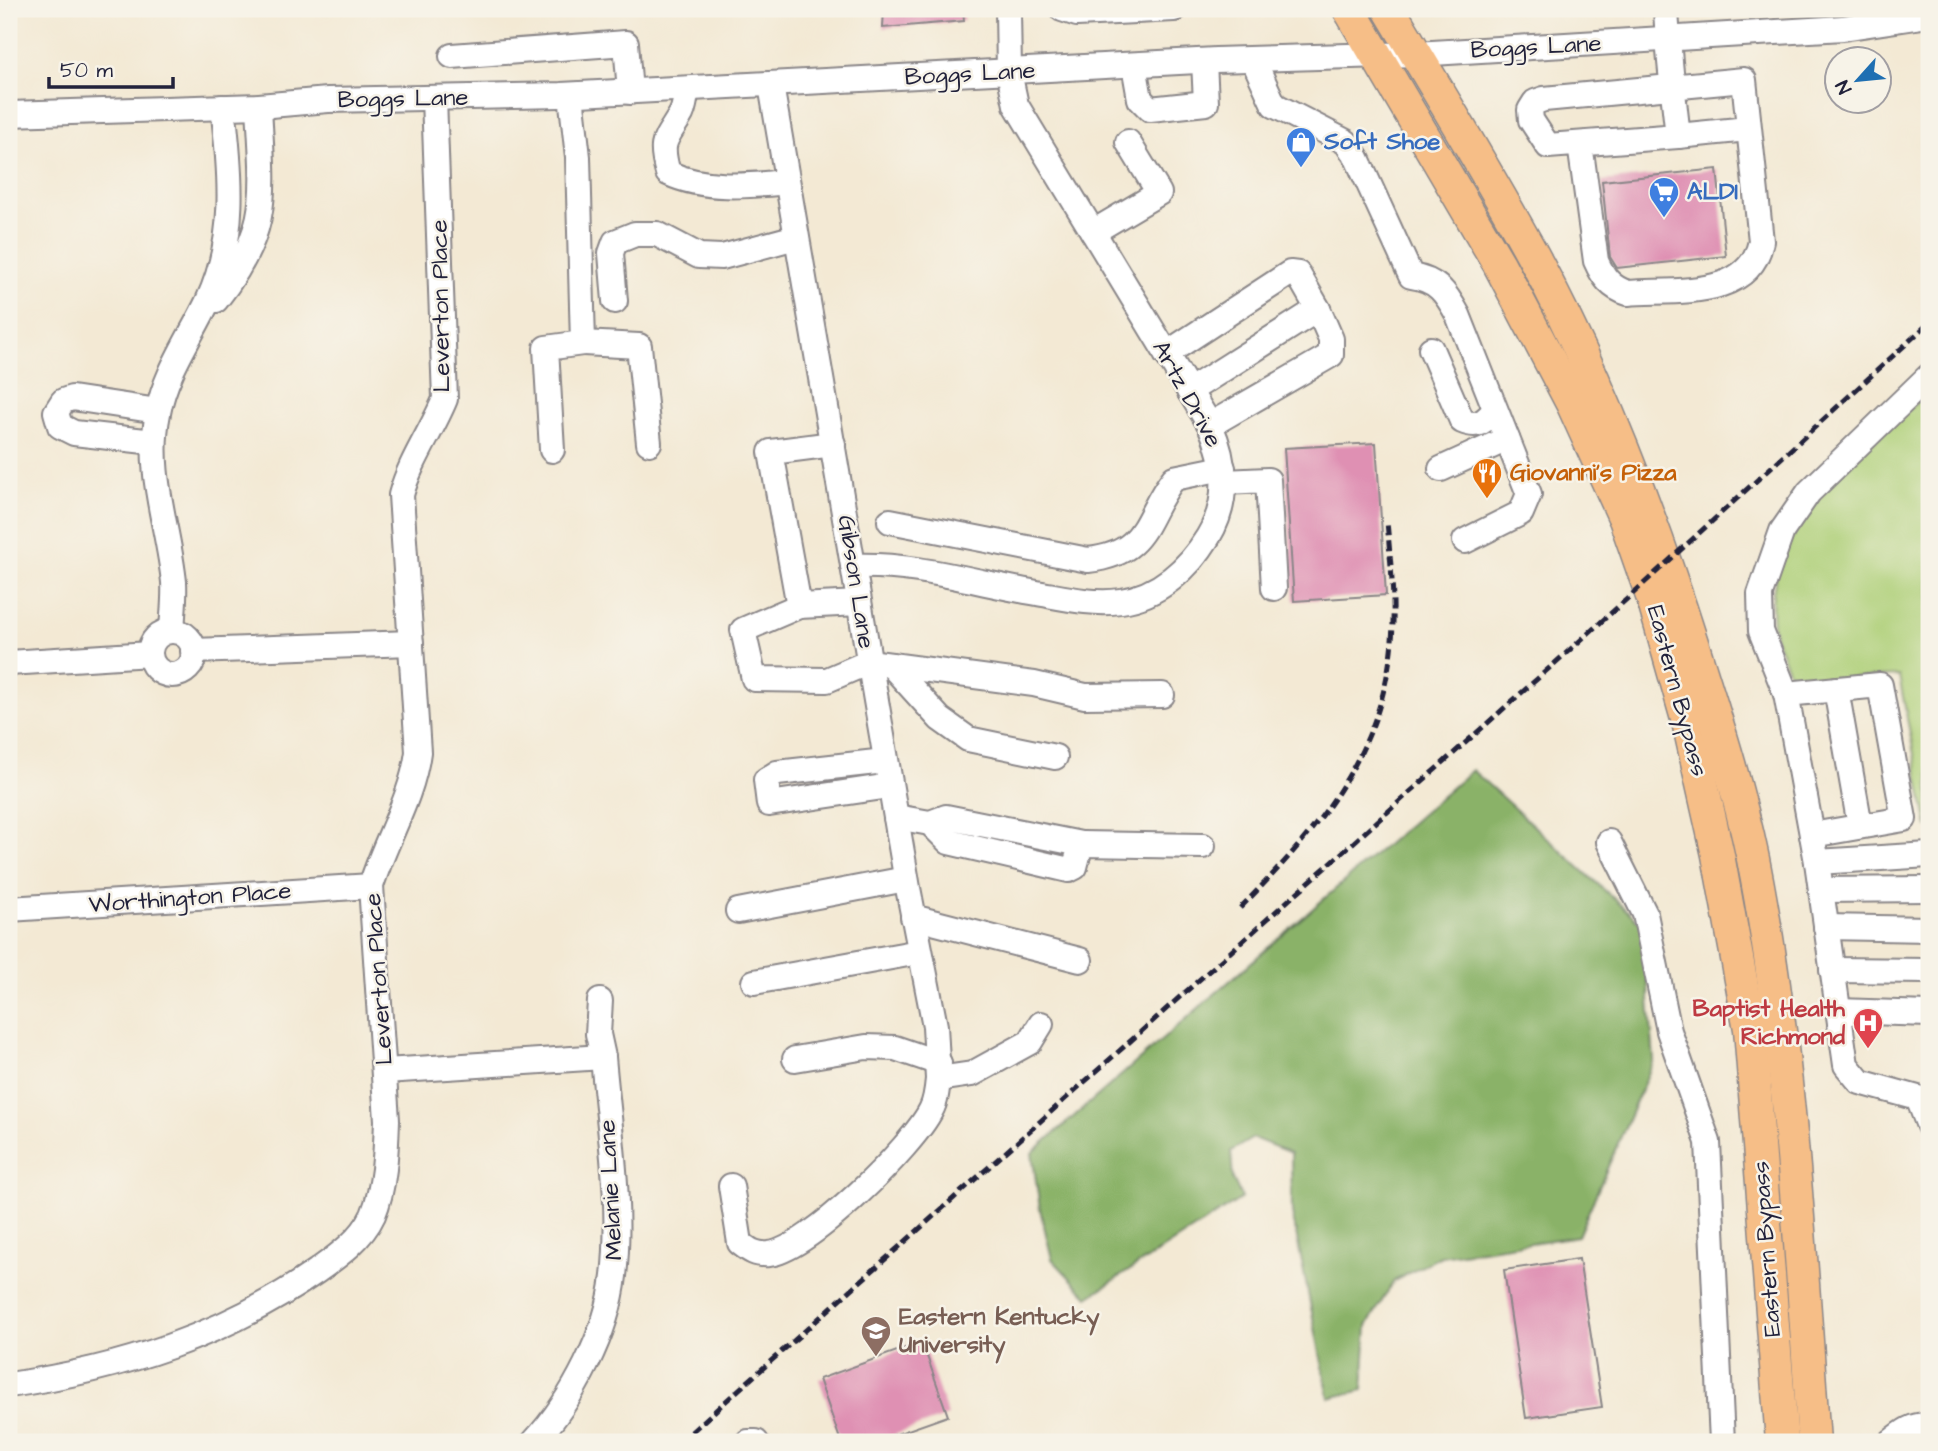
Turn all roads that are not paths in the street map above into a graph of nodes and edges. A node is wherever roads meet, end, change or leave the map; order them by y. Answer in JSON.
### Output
{"nodes":[{"id":1,"x":1007,"y":9,"type":"edge"},
{"id":2,"x":1062,"y":9,"type":"edge"},
{"id":3,"x":1174,"y":9,"type":"edge"},
{"id":4,"x":1349,"y":9,"type":"edge"},
{"id":5,"x":1389,"y":9,"type":"edge"},
{"id":6,"x":1666,"y":9,"type":"edge"},
{"id":7,"x":1929,"y":15,"type":"edge"},
{"id":8,"x":1667,"y":39,"type":"junction"},
{"id":9,"x":1416,"y":54,"type":"junction"},
{"id":10,"x":453,"y":55,"type":"dead end"},
{"id":11,"x":1377,"y":55,"type":"junction"},
{"id":12,"x":1253,"y":59,"type":"junction"},
{"id":13,"x":1204,"y":61,"type":"junction"},
{"id":14,"x":1134,"y":65,"type":"junction"},
{"id":15,"x":1009,"y":72,"type":"junction"},
{"id":16,"x":771,"y":85,"type":"junction"},
{"id":17,"x":1673,"y":87,"type":"junction"},
{"id":18,"x":687,"y":89,"type":"junction"},
{"id":19,"x":631,"y":92,"type":"junction"},
{"id":20,"x":571,"y":94,"type":"junction"},
{"id":21,"x":434,"y":98,"type":"junction"},
{"id":22,"x":259,"y":106,"type":"junction"},
{"id":23,"x":223,"y":107,"type":"junction"},
{"id":24,"x":9,"y":114,"type":"edge"},
{"id":25,"x":1748,"y":129,"type":"junction"},
{"id":26,"x":1678,"y":136,"type":"junction"},
{"id":27,"x":1128,"y":142,"type":"dead end"},
{"id":28,"x":1580,"y":144,"type":"junction"},
{"id":29,"x":787,"y":182,"type":"junction"},
{"id":30,"x":1093,"y":232,"type":"junction"},
{"id":31,"x":796,"y":237,"type":"junction"},
{"id":32,"x":615,"y":301,"type":"dead end"},
{"id":33,"x":1318,"y":309,"type":"junction"},
{"id":34,"x":201,"y":315,"type":"junction"},
{"id":35,"x":583,"y":343,"type":"junction"},
{"id":36,"x":1431,"y":349,"type":"dead end"},
{"id":37,"x":1166,"y":354,"type":"junction"},
{"id":38,"x":1929,"y":376,"type":"edge"},
{"id":39,"x":1189,"y":391,"type":"junction"},
{"id":40,"x":1495,"y":410,"type":"junction"},
{"id":41,"x":158,"y":411,"type":"junction"},
{"id":42,"x":1210,"y":425,"type":"junction"},
{"id":43,"x":1507,"y":439,"type":"junction"},
{"id":44,"x":154,"y":442,"type":"junction"},
{"id":45,"x":649,"y":443,"type":"dead end"},
{"id":46,"x":833,"y":444,"type":"junction"},
{"id":47,"x":552,"y":450,"type":"dead end"},
{"id":48,"x":1441,"y":469,"type":"dead end"},
{"id":49,"x":1223,"y":475,"type":"junction"},
{"id":50,"x":890,"y":521,"type":"dead end"},
{"id":51,"x":1465,"y":541,"type":"dead end"},
{"id":52,"x":853,"y":566,"type":"junction"},
{"id":53,"x":1275,"y":588,"type":"dead end"},
{"id":54,"x":859,"y":603,"type":"junction"},
{"id":55,"x":799,"y":606,"type":"junction"},
{"id":56,"x":172,"y":630,"type":"junction"},
{"id":57,"x":411,"y":643,"type":"junction"},
{"id":58,"x":193,"y":652,"type":"junction"},
{"id":59,"x":150,"y":654,"type":"junction"},
{"id":60,"x":9,"y":663,"type":"edge"},
{"id":61,"x":880,"y":663,"type":"junction"},
{"id":62,"x":1836,"y":689,"type":"junction"},
{"id":63,"x":1786,"y":694,"type":"junction"},
{"id":64,"x":1162,"y":695,"type":"dead end"},
{"id":65,"x":1055,"y":757,"type":"dead end"},
{"id":66,"x":885,"y":761,"type":"junction"},
{"id":67,"x":890,"y":786,"type":"junction"},
{"id":68,"x":895,"y":817,"type":"junction"},
{"id":69,"x":1860,"y":826,"type":"junction"},
{"id":70,"x":1812,"y":835,"type":"junction"},
{"id":71,"x":1609,"y":842,"type":"dead end"},
{"id":72,"x":1203,"y":846,"type":"dead end"},
{"id":73,"x":1929,"y":855,"type":"edge"},
{"id":74,"x":1816,"y":862,"type":"junction"},
{"id":75,"x":906,"y":879,"type":"junction"},
{"id":76,"x":371,"y":886,"type":"junction"},
{"id":77,"x":1929,"y":889,"type":"edge"},
{"id":78,"x":1821,"y":890,"type":"junction"},
{"id":79,"x":9,"y":909,"type":"edge"},
{"id":80,"x":738,"y":911,"type":"dead end"},
{"id":81,"x":913,"y":917,"type":"junction"},
{"id":82,"x":1826,"y":927,"type":"junction"},
{"id":83,"x":1929,"y":929,"type":"edge"},
{"id":84,"x":919,"y":952,"type":"junction"},
{"id":85,"x":1080,"y":960,"type":"dead end"},
{"id":86,"x":1832,"y":970,"type":"junction"},
{"id":87,"x":1929,"y":971,"type":"edge"},
{"id":88,"x":754,"y":982,"type":"dead end"},
{"id":89,"x":600,"y":1001,"type":"dead end"},
{"id":90,"x":1838,"y":1012,"type":"junction"},
{"id":91,"x":1929,"y":1014,"type":"edge"},
{"id":92,"x":1041,"y":1024,"type":"dead end"},
{"id":93,"x":603,"y":1057,"type":"junction"},
{"id":94,"x":795,"y":1059,"type":"dead end"},
{"id":95,"x":385,"y":1071,"type":"junction"},
{"id":96,"x":938,"y":1071,"type":"junction"},
{"id":97,"x":1929,"y":1126,"type":"edge"},
{"id":98,"x":732,"y":1186,"type":"dead end"},
{"id":99,"x":9,"y":1385,"type":"edge"},
{"id":100,"x":1929,"y":1426,"type":"edge"},
{"id":101,"x":534,"y":1442,"type":"edge"},
{"id":102,"x":748,"y":1442,"type":"edge"},
{"id":103,"x":756,"y":1442,"type":"edge"},
{"id":104,"x":1722,"y":1442,"type":"edge"},
{"id":105,"x":1782,"y":1442,"type":"edge"},
{"id":106,"x":1814,"y":1442,"type":"edge"},
{"id":107,"x":1891,"y":1442,"type":"edge"}],
"edges":[{"from":1,"to":15,"type":"street","name":"Artz Drive"},
{"from":2,"to":3,"type":"street"},
{"from":4,"to":11,"type":"main road","name":"Eastern Bypass"},
{"from":5,"to":9,"type":"main road","name":"Eastern Bypass"},
{"from":6,"to":8,"type":"street"},
{"from":7,"to":8,"type":"street","name":"Boggs Lane"},
{"from":8,"to":9,"type":"street","name":"Boggs Lane"},
{"from":8,"to":17,"type":"street"},
{"from":9,"to":11,"type":"street","name":"Boggs Lane"},
{"from":9,"to":106,"type":"main road","name":"Eastern Bypass"},
{"from":10,"to":19,"type":"street"},
{"from":11,"to":12,"type":"street","name":"Boggs Lane"},
{"from":11,"to":105,"type":"main road","name":"Eastern Bypass"},
{"from":12,"to":13,"type":"street","name":"Boggs Lane"},
{"from":12,"to":40,"type":"street"},
{"from":13,"to":14,"type":"street","name":"Boggs Lane"},
{"from":13,"to":14,"type":"street"},
{"from":14,"to":15,"type":"street","name":"Boggs Lane"},
{"from":15,"to":16,"type":"street","name":"Boggs Lane"},
{"from":15,"to":30,"type":"street","name":"Artz Drive"},
{"from":16,"to":18,"type":"street","name":"Boggs Lane"},
{"from":16,"to":29,"type":"street","name":"Gibson Lane"},
{"from":17,"to":25,"type":"street"},
{"from":17,"to":26,"type":"street"},
{"from":17,"to":28,"type":"street"},
{"from":18,"to":19,"type":"street","name":"Boggs Lane"},
{"from":18,"to":29,"type":"street"},
{"from":19,"to":20,"type":"street","name":"Boggs Lane"},
{"from":20,"to":21,"type":"street","name":"Boggs Lane"},
{"from":20,"to":35,"type":"street"},
{"from":21,"to":22,"type":"street","name":"Boggs Lane"},
{"from":21,"to":57,"type":"street","name":"Leverton Place"},
{"from":22,"to":23,"type":"street","name":"Boggs Lane"},
{"from":22,"to":34,"type":"street"},
{"from":23,"to":24,"type":"street","name":"Boggs Lane"},
{"from":23,"to":34,"type":"street"},
{"from":25,"to":26,"type":"street"},
{"from":25,"to":28,"type":"street"},
{"from":26,"to":28,"type":"street"},
{"from":27,"to":30,"type":"street"},
{"from":29,"to":31,"type":"street","name":"Gibson Lane"},
{"from":30,"to":37,"type":"street","name":"Artz Drive"},
{"from":31,"to":32,"type":"street"},
{"from":31,"to":46,"type":"street","name":"Gibson Lane"},
{"from":33,"to":37,"type":"street"},
{"from":33,"to":39,"type":"street"},
{"from":33,"to":42,"type":"street"},
{"from":34,"to":41,"type":"street"},
{"from":35,"to":45,"type":"street"},
{"from":35,"to":47,"type":"street"},
{"from":36,"to":40,"type":"street"},
{"from":37,"to":39,"type":"street","name":"Artz Drive"},
{"from":38,"to":63,"type":"street"},
{"from":39,"to":42,"type":"street","name":"Artz Drive"},
{"from":40,"to":43,"type":"street"},
{"from":41,"to":44,"type":"street"},
{"from":41,"to":44,"type":"street"},
{"from":42,"to":49,"type":"street","name":"Artz Drive"},
{"from":43,"to":48,"type":"street"},
{"from":43,"to":51,"type":"street"},
{"from":44,"to":56,"type":"street"},
{"from":46,"to":52,"type":"street","name":"Gibson Lane"},
{"from":46,"to":55,"type":"street"},
{"from":49,"to":50,"type":"street"},
{"from":49,"to":52,"type":"street","name":"Artz Drive"},
{"from":49,"to":53,"type":"street"},
{"from":52,"to":54,"type":"street","name":"Gibson Lane"},
{"from":54,"to":55,"type":"street"},
{"from":54,"to":61,"type":"street","name":"Gibson Lane"},
{"from":55,"to":61,"type":"street"},
{"from":56,"to":58,"type":"street"},
{"from":56,"to":59,"type":"street"},
{"from":57,"to":58,"type":"street"},
{"from":57,"to":76,"type":"street","name":"Leverton Place"},
{"from":58,"to":59,"type":"street"},
{"from":59,"to":60,"type":"street"},
{"from":61,"to":64,"type":"street"},
{"from":61,"to":65,"type":"street"},
{"from":61,"to":66,"type":"street","name":"Gibson Lane"},
{"from":62,"to":63,"type":"street"},
{"from":62,"to":69,"type":"street"},
{"from":62,"to":69,"type":"street"},
{"from":63,"to":70,"type":"street"},
{"from":66,"to":67,"type":"street","name":"Gibson Lane"},
{"from":66,"to":67,"type":"street"},
{"from":67,"to":68,"type":"street","name":"Gibson Lane"},
{"from":68,"to":72,"type":"street"},
{"from":68,"to":75,"type":"street","name":"Gibson Lane"},
{"from":69,"to":70,"type":"street"},
{"from":70,"to":74,"type":"street"},
{"from":71,"to":104,"type":"street"},
{"from":73,"to":74,"type":"street"},
{"from":74,"to":78,"type":"street"},
{"from":75,"to":80,"type":"street"},
{"from":75,"to":81,"type":"street","name":"Gibson Lane"},
{"from":76,"to":79,"type":"street","name":"Worthington Place"},
{"from":76,"to":95,"type":"street","name":"Leverton Place"},
{"from":77,"to":78,"type":"street"},
{"from":78,"to":82,"type":"street"},
{"from":81,"to":84,"type":"street","name":"Gibson Lane"},
{"from":81,"to":85,"type":"street"},
{"from":82,"to":83,"type":"street"},
{"from":82,"to":86,"type":"street"},
{"from":84,"to":88,"type":"street"},
{"from":84,"to":96,"type":"street","name":"Gibson Lane"},
{"from":86,"to":87,"type":"street"},
{"from":86,"to":90,"type":"street"},
{"from":89,"to":93,"type":"street","name":"Melanie Lane"},
{"from":90,"to":91,"type":"street"},
{"from":90,"to":97,"type":"street"},
{"from":92,"to":96,"type":"street"},
{"from":93,"to":95,"type":"street"},
{"from":93,"to":101,"type":"street","name":"Melanie Lane"},
{"from":94,"to":96,"type":"street"},
{"from":95,"to":99,"type":"street","name":"Leverton Place"},
{"from":96,"to":98,"type":"street"},
{"from":100,"to":107,"type":"street"},
{"from":102,"to":103,"type":"street"}]}
